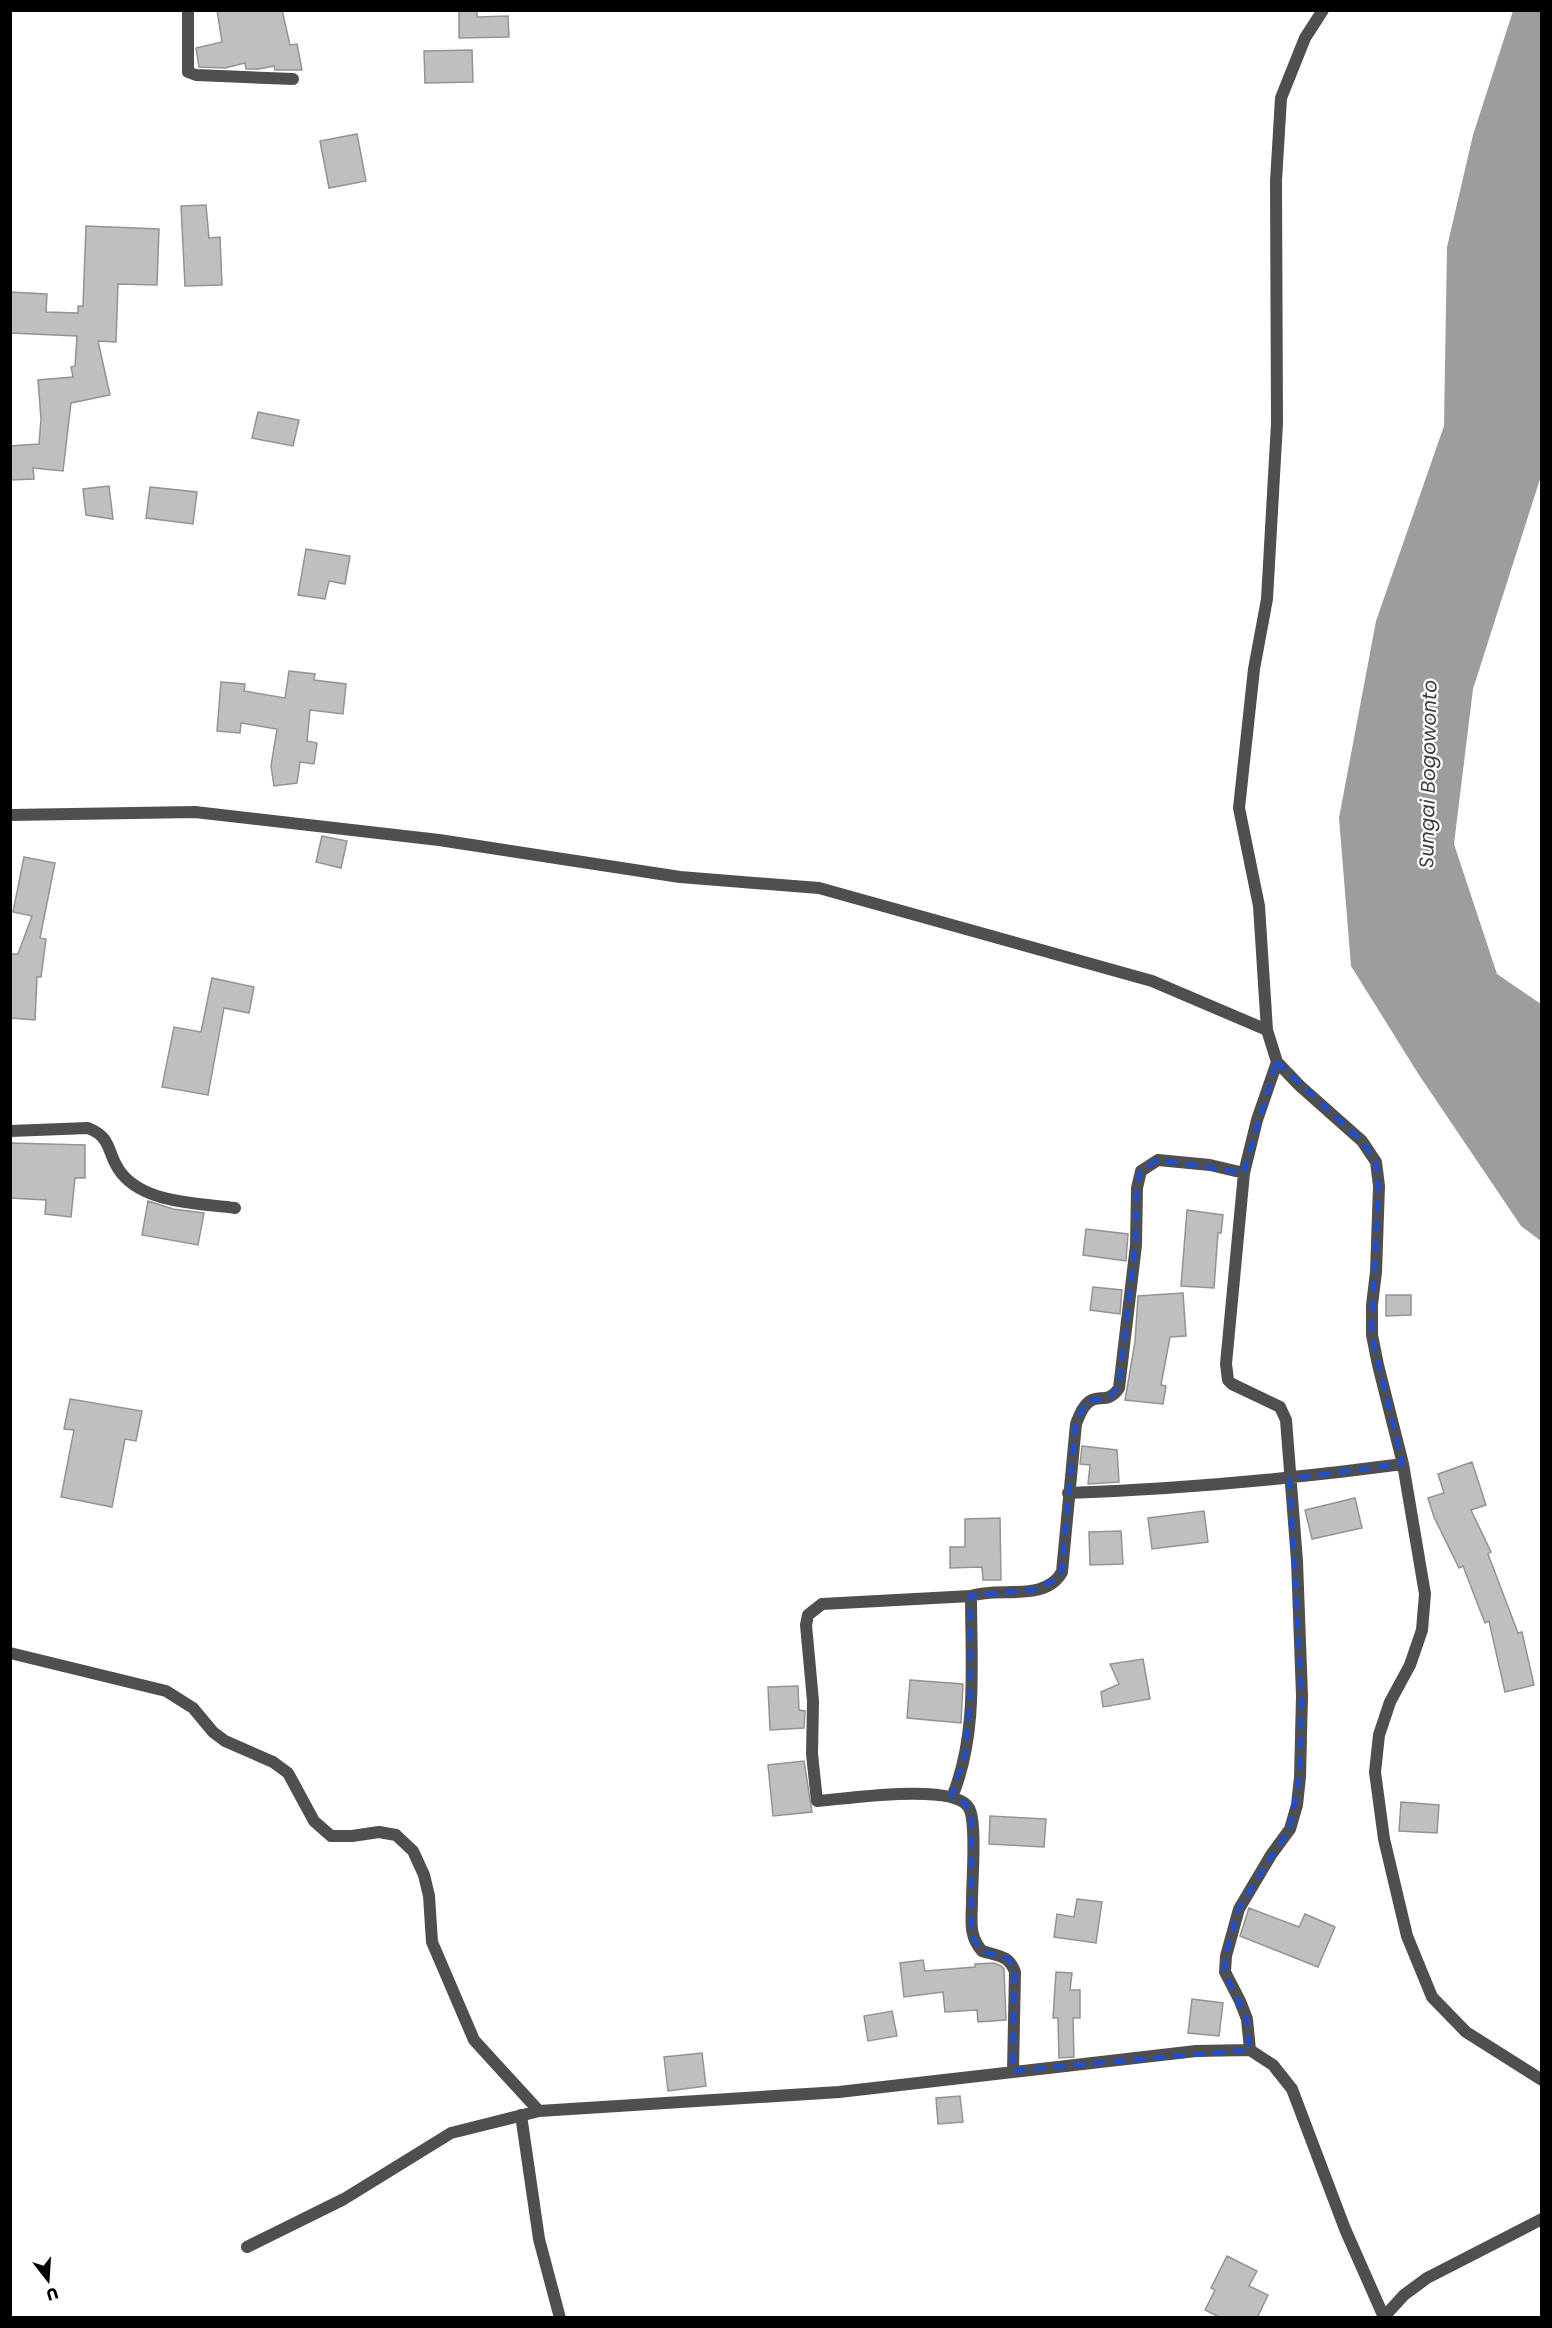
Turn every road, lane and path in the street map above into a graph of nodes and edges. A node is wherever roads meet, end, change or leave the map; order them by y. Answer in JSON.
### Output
{"nodes":[{"id":1,"x":188,"y":10,"type":"edge"},
{"id":2,"x":1323,"y":10,"type":"edge"},
{"id":3,"x":293,"y":79,"type":"dead end"},
{"id":4,"x":10,"y":815,"type":"edge"},
{"id":5,"x":1268,"y":1030,"type":"junction"},
{"id":6,"x":1277,"y":1062,"type":"junction"},
{"id":7,"x":10,"y":1131,"type":"edge"},
{"id":8,"x":1244,"y":1173,"type":"junction"},
{"id":9,"x":235,"y":1208,"type":"dead end"},
{"id":10,"x":1403,"y":1464,"type":"junction"},
{"id":11,"x":1290,"y":1479,"type":"junction"},
{"id":12,"x":1068,"y":1493,"type":"junction"},
{"id":13,"x":971,"y":1596,"type":"junction"},
{"id":14,"x":10,"y":1653,"type":"edge"},
{"id":15,"x":952,"y":1797,"type":"junction"},
{"id":16,"x":1250,"y":2050,"type":"junction"},
{"id":17,"x":1013,"y":2071,"type":"junction"},
{"id":18,"x":1542,"y":2080,"type":"edge"},
{"id":19,"x":539,"y":2111,"type":"junction"},
{"id":20,"x":521,"y":2115,"type":"junction"},
{"id":21,"x":1542,"y":2219,"type":"edge"},
{"id":22,"x":248,"y":2247,"type":"dead end"},
{"id":23,"x":1383,"y":2316,"type":"edge"},
{"id":24,"x":560,"y":2318,"type":"edge"}],
"edges":[{"from":1,"to":3,"type":"street"},
{"from":2,"to":5,"type":"street"},
{"from":4,"to":5,"type":"street"},
{"from":5,"to":6,"type":"street"},
{"from":6,"to":8,"type":"street"},
{"from":6,"to":10,"type":"street"},
{"from":7,"to":9,"type":"street"},
{"from":8,"to":11,"type":"street"},
{"from":8,"to":12,"type":"street"},
{"from":10,"to":11,"type":"street"},
{"from":10,"to":18,"type":"street"},
{"from":11,"to":12,"type":"street"},
{"from":11,"to":16,"type":"street"},
{"from":12,"to":13,"type":"street"},
{"from":13,"to":15,"type":"street"},
{"from":13,"to":15,"type":"street"},
{"from":14,"to":19,"type":"street"},
{"from":15,"to":17,"type":"street"},
{"from":16,"to":17,"type":"street"},
{"from":16,"to":23,"type":"street"},
{"from":17,"to":19,"type":"street"},
{"from":19,"to":20,"type":"street"},
{"from":20,"to":22,"type":"street"},
{"from":20,"to":24,"type":"street"},
{"from":21,"to":23,"type":"street"}]}
